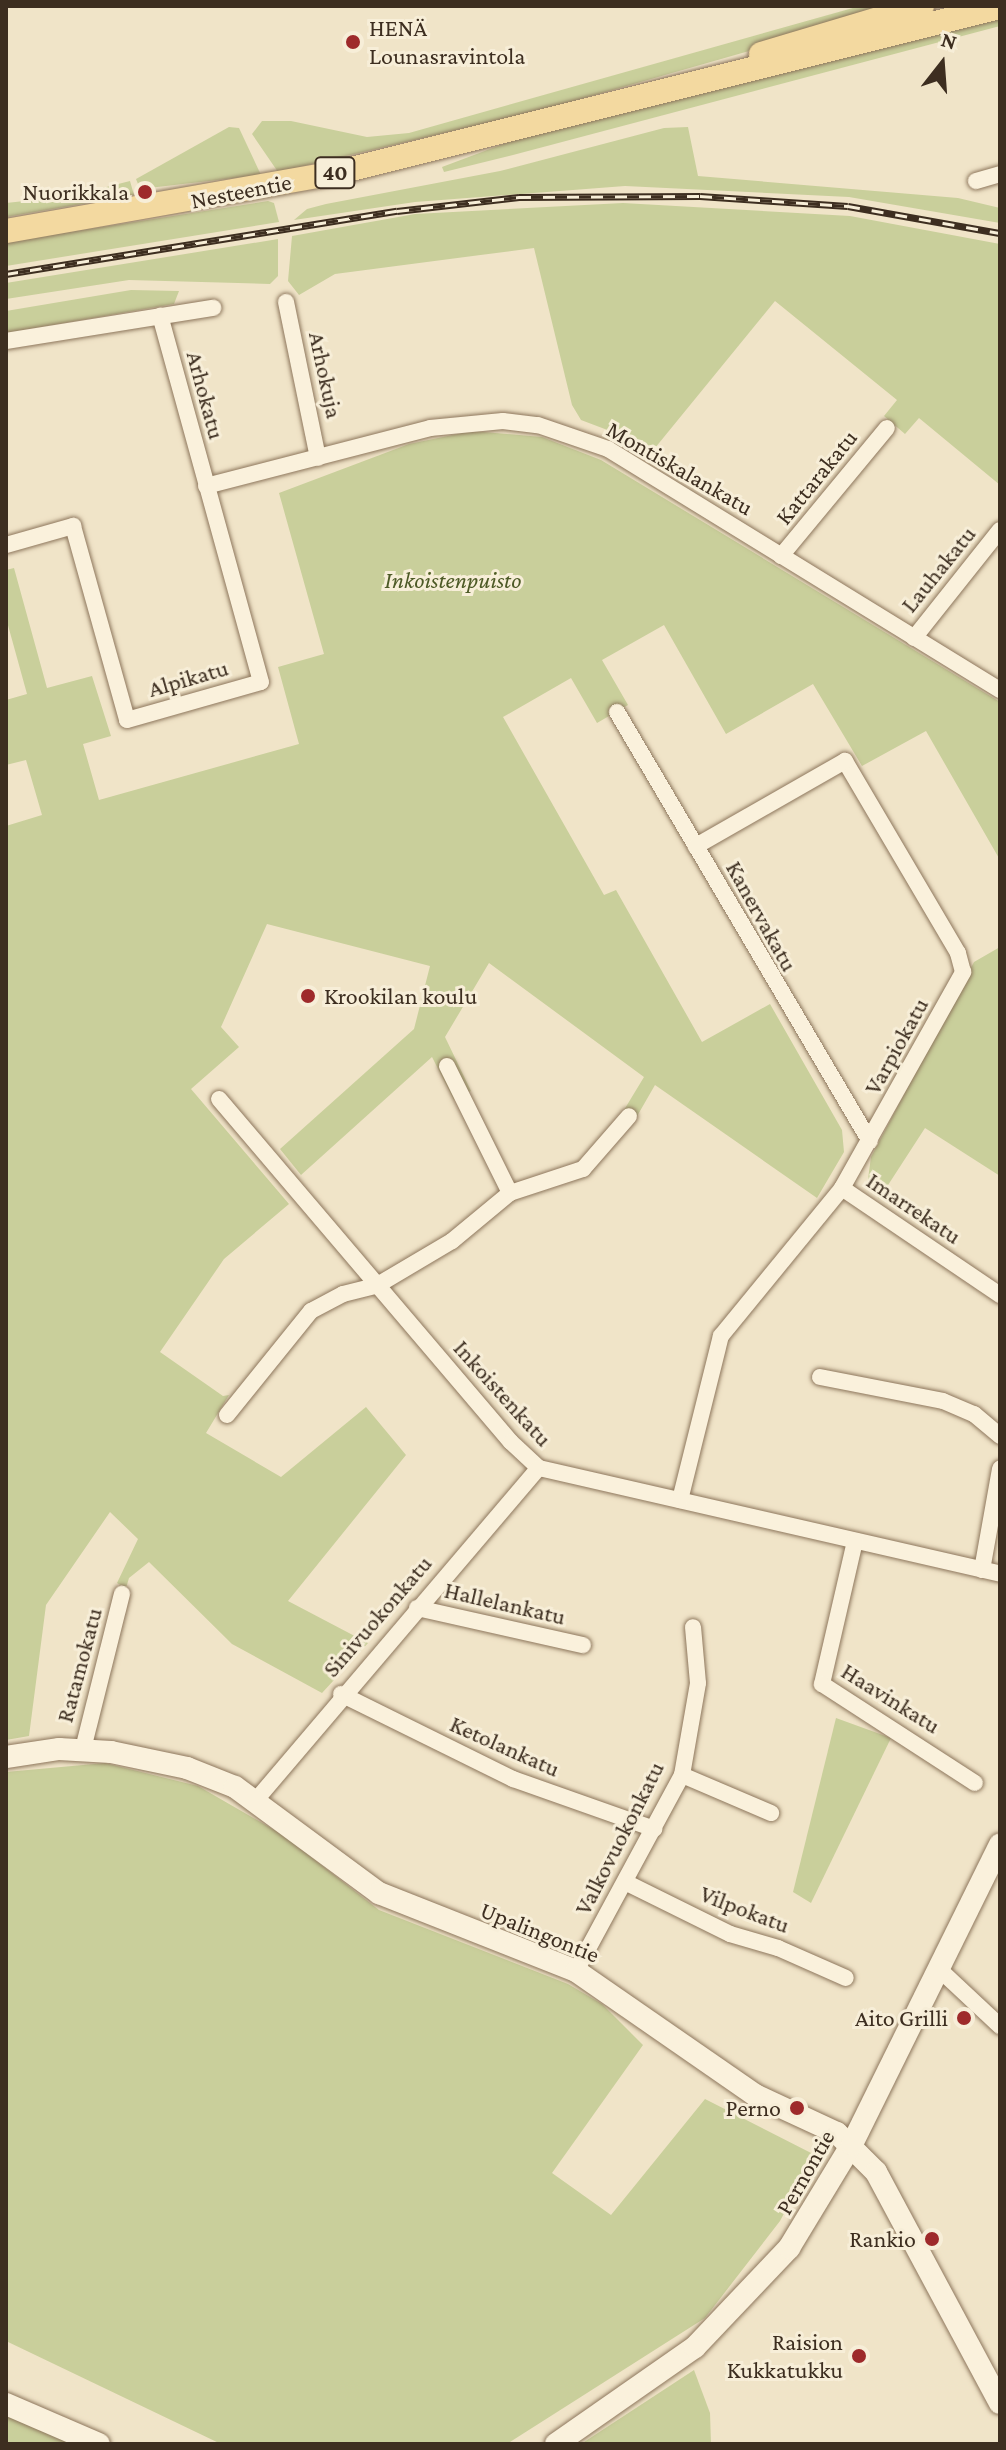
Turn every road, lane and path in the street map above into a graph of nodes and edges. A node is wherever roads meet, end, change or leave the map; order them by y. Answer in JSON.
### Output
{"nodes":[{"id":1,"x":922,"y":6,"type":"edge"},
{"id":2,"x":1000,"y":7,"type":"edge"},
{"id":3,"x":658,"y":92,"type":"junction"},
{"id":4,"x":1000,"y":174,"type":"edge"},
{"id":5,"x":976,"y":181,"type":"dead end"},
{"id":6,"x":7,"y":230,"type":"edge"},
{"id":7,"x":286,"y":302,"type":"dead end"},
{"id":8,"x":213,"y":308,"type":"dead end"},
{"id":9,"x":160,"y":316,"type":"junction"},
{"id":10,"x":6,"y":341,"type":"edge"},
{"id":11,"x":887,"y":428,"type":"dead end"},
{"id":12,"x":318,"y":458,"type":"junction"},
{"id":13,"x":206,"y":486,"type":"junction"},
{"id":14,"x":1000,"y":530,"type":"edge"},
{"id":15,"x":6,"y":545,"type":"edge"},
{"id":16,"x":781,"y":556,"type":"junction"},
{"id":17,"x":914,"y":638,"type":"junction"},
{"id":18,"x":1000,"y":690,"type":"edge"},
{"id":19,"x":617,"y":712,"type":"dead end"},
{"id":20,"x":696,"y":846,"type":"junction"},
{"id":21,"x":447,"y":1066,"type":"dead end"},
{"id":22,"x":219,"y":1099,"type":"dead end"},
{"id":23,"x":629,"y":1116,"type":"dead end"},
{"id":24,"x":870,"y":1141,"type":"junction"},
{"id":25,"x":842,"y":1188,"type":"junction"},
{"id":26,"x":510,"y":1193,"type":"junction"},
{"id":27,"x":376,"y":1286,"type":"junction"},
{"id":28,"x":1000,"y":1295,"type":"edge"},
{"id":29,"x":820,"y":1377,"type":"dead end"},
{"id":30,"x":227,"y":1415,"type":"dead end"},
{"id":31,"x":1000,"y":1436,"type":"edge"},
{"id":32,"x":539,"y":1468,"type":"junction"},
{"id":33,"x":1000,"y":1469,"type":"edge"},
{"id":34,"x":680,"y":1500,"type":"junction"},
{"id":35,"x":855,"y":1541,"type":"junction"},
{"id":36,"x":982,"y":1570,"type":"junction"},
{"id":37,"x":1000,"y":1574,"type":"edge"},
{"id":38,"x":122,"y":1594,"type":"dead end"},
{"id":39,"x":417,"y":1608,"type":"junction"},
{"id":40,"x":693,"y":1627,"type":"dead end"},
{"id":41,"x":583,"y":1645,"type":"dead end"},
{"id":42,"x":341,"y":1694,"type":"junction"},
{"id":43,"x":83,"y":1749,"type":"junction"},
{"id":44,"x":6,"y":1757,"type":"edge"},
{"id":45,"x":682,"y":1775,"type":"junction"},
{"id":46,"x":975,"y":1783,"type":"dead end"},
{"id":47,"x":256,"y":1800,"type":"junction"},
{"id":48,"x":771,"y":1813,"type":"dead end"},
{"id":49,"x":654,"y":1829,"type":"junction"},
{"id":50,"x":1000,"y":1845,"type":"edge"},
{"id":51,"x":627,"y":1883,"type":"junction"},
{"id":52,"x":938,"y":1968,"type":"junction"},
{"id":53,"x":576,"y":1971,"type":"junction"},
{"id":54,"x":846,"y":1978,"type":"dead end"},
{"id":55,"x":1000,"y":2026,"type":"edge"},
{"id":56,"x":852,"y":2144,"type":"junction"},
{"id":57,"x":1000,"y":2403,"type":"edge"},
{"id":58,"x":6,"y":2404,"type":"edge"},
{"id":59,"x":99,"y":2444,"type":"edge"},
{"id":60,"x":556,"y":2444,"type":"edge"}],
"edges":[{"from":1,"to":3,"type":"main road","name":"Nesteentie","number":"40"},
{"from":2,"to":3,"type":"main road","name":"Nesteentie","number":"40"},
{"from":3,"to":6,"type":"main road","name":"Nesteentie","number":"40"},
{"from":4,"to":5,"type":"street"},
{"from":7,"to":12,"type":"street","name":"Arhokuja"},
{"from":8,"to":9,"type":"street"},
{"from":9,"to":10,"type":"street"},
{"from":9,"to":13,"type":"street","name":"Arhokatu"},
{"from":11,"to":16,"type":"street","name":"Kattarakatu"},
{"from":12,"to":13,"type":"street","name":"Montiskalankatu"},
{"from":12,"to":16,"type":"street","name":"Montiskalankatu"},
{"from":13,"to":15,"type":"street","name":"Alpikatu"},
{"from":14,"to":17,"type":"street","name":"Lauhakatu"},
{"from":16,"to":17,"type":"street","name":"Montiskalankatu"},
{"from":17,"to":18,"type":"street","name":"Montiskalankatu"},
{"from":19,"to":20,"type":"street","name":"Kanervakatu"},
{"from":20,"to":24,"type":"street","name":"Kanervakatu"},
{"from":20,"to":24,"type":"street","name":"Varpiokatu"},
{"from":21,"to":26,"type":"street"},
{"from":22,"to":27,"type":"street","name":"Inkoistenkatu"},
{"from":23,"to":26,"type":"street"},
{"from":24,"to":25,"type":"street","name":"Varpiokatu"},
{"from":25,"to":28,"type":"street","name":"Imarrekatu"},
{"from":25,"to":34,"type":"street","name":"Varpiokatu"},
{"from":26,"to":27,"type":"street"},
{"from":27,"to":30,"type":"street"},
{"from":27,"to":32,"type":"street","name":"Inkoistenkatu"},
{"from":29,"to":31,"type":"street"},
{"from":32,"to":34,"type":"street","name":"Inkoistenkatu"},
{"from":32,"to":39,"type":"street","name":"Sinivuokonkatu"},
{"from":33,"to":36,"type":"street"},
{"from":34,"to":35,"type":"street","name":"Inkoistenkatu"},
{"from":35,"to":36,"type":"street","name":"Inkoistenkatu"},
{"from":35,"to":46,"type":"street","name":"Haavinkatu"},
{"from":36,"to":37,"type":"street","name":"Inkoistenkatu"},
{"from":38,"to":43,"type":"street","name":"Ratamokatu"},
{"from":39,"to":41,"type":"street","name":"Hallelankatu"},
{"from":39,"to":42,"type":"street","name":"Sinivuokonkatu"},
{"from":40,"to":45,"type":"street","name":"Valkovuokonkatu"},
{"from":42,"to":47,"type":"street","name":"Sinivuokonkatu"},
{"from":42,"to":49,"type":"street","name":"Ketolankatu"},
{"from":43,"to":44,"type":"street","name":"Upalingontie"},
{"from":43,"to":47,"type":"street","name":"Upalingontie"},
{"from":45,"to":48,"type":"street"},
{"from":45,"to":49,"type":"street","name":"Valkovuokonkatu"},
{"from":47,"to":53,"type":"street","name":"Upalingontie"},
{"from":49,"to":51,"type":"street","name":"Valkovuokonkatu"},
{"from":50,"to":52,"type":"street","name":"Pernontie"},
{"from":51,"to":53,"type":"street","name":"Valkovuokonkatu"},
{"from":51,"to":54,"type":"street","name":"Vilpokatu"},
{"from":52,"to":55,"type":"street"},
{"from":52,"to":56,"type":"street","name":"Pernontie"},
{"from":53,"to":56,"type":"street","name":"Upalingontie"},
{"from":56,"to":57,"type":"street","name":"Upalingontie"},
{"from":56,"to":60,"type":"street","name":"Pernontie"},
{"from":58,"to":59,"type":"street"}]}
